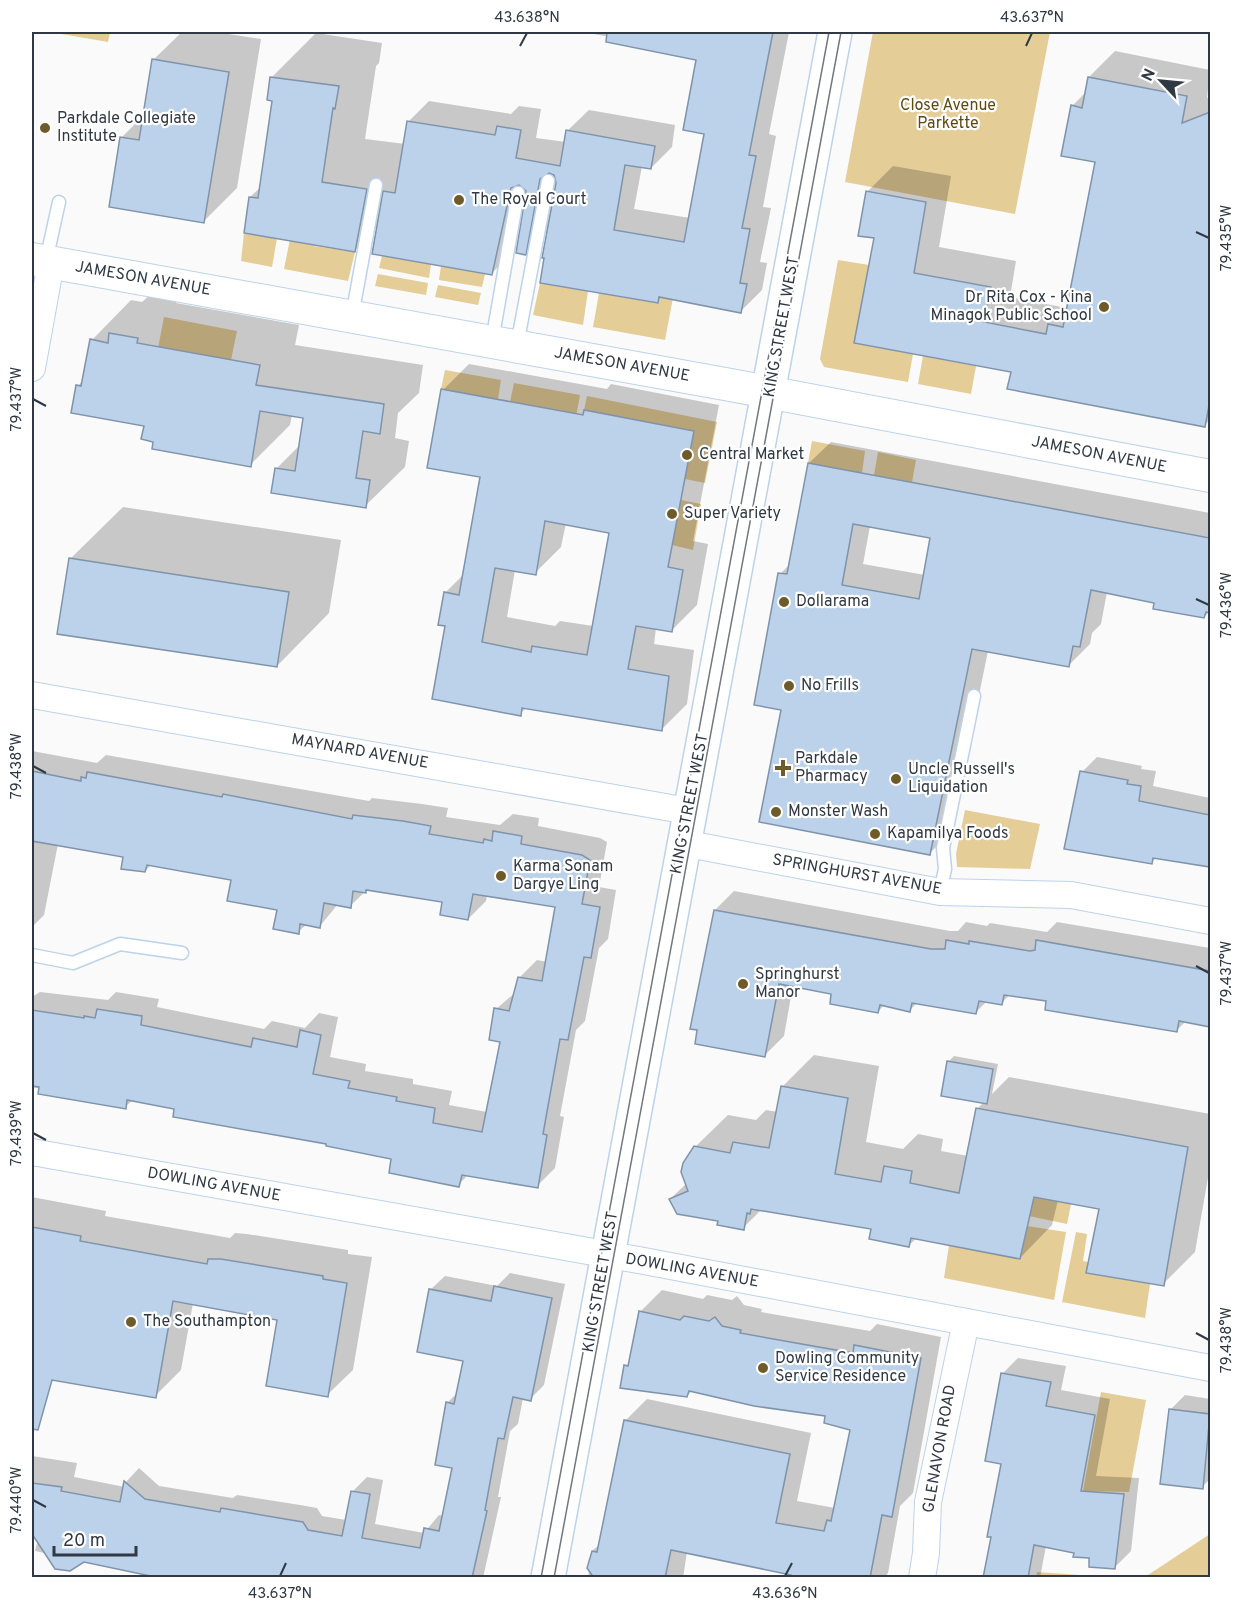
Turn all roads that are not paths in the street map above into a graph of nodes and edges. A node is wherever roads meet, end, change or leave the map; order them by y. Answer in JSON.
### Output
{"nodes":[{"id":1,"x":835,"y":32,"type":"edge"},
{"id":2,"x":548,"y":181,"type":"dead end"},
{"id":3,"x":376,"y":185,"type":"dead end"},
{"id":4,"x":518,"y":193,"type":"dead end"},
{"id":5,"x":58,"y":202,"type":"dead end"},
{"id":6,"x":43,"y":261,"type":"edge"},
{"id":7,"x":351,"y":317,"type":"junction"},
{"id":8,"x":504,"y":344,"type":"junction"},
{"id":9,"x":32,"y":368,"type":"edge"},
{"id":10,"x":770,"y":393,"type":"junction"},
{"id":11,"x":1210,"y":476,"type":"edge"},
{"id":12,"x":32,"y":694,"type":"edge"},
{"id":13,"x":974,"y":696,"type":"dead end"},
{"id":14,"x":688,"y":811,"type":"junction"},
{"id":15,"x":683,"y":843,"type":"junction"},
{"id":16,"x":940,"y":892,"type":"junction"},
{"id":17,"x":1210,"y":921,"type":"edge"},
{"id":18,"x":182,"y":953,"type":"dead end"},
{"id":19,"x":32,"y":955,"type":"edge"},
{"id":20,"x":32,"y":1152,"type":"edge"},
{"id":21,"x":606,"y":1255,"type":"junction"},
{"id":22,"x":966,"y":1322,"type":"junction"},
{"id":23,"x":1210,"y":1368,"type":"edge"},
{"id":24,"x":548,"y":1578,"type":"edge"},
{"id":25,"x":922,"y":1578,"type":"edge"}],
"edges":[{"from":1,"to":10,"type":"main road","name":"KING STREET WEST"},
{"from":2,"to":8,"type":"lane"},
{"from":3,"to":7,"type":"lane"},
{"from":4,"to":8,"type":"lane"},
{"from":5,"to":6,"type":"lane"},
{"from":6,"to":7,"type":"street","name":"JAMESON AVENUE"},
{"from":6,"to":9,"type":"street"},
{"from":7,"to":8,"type":"street","name":"JAMESON AVENUE"},
{"from":8,"to":10,"type":"street","name":"JAMESON AVENUE"},
{"from":10,"to":11,"type":"street","name":"JAMESON AVENUE"},
{"from":10,"to":14,"type":"main road","name":"KING STREET WEST"},
{"from":12,"to":14,"type":"street","name":"MAYNARD AVENUE"},
{"from":13,"to":16,"type":"lane"},
{"from":14,"to":15,"type":"main road","name":"KING STREET WEST"},
{"from":15,"to":16,"type":"street","name":"SPRINGHURST AVENUE"},
{"from":15,"to":21,"type":"main road","name":"KING STREET WEST"},
{"from":16,"to":17,"type":"street","name":"SPRINGHURST AVENUE"},
{"from":18,"to":19,"type":"lane"},
{"from":20,"to":21,"type":"street","name":"DOWLING AVENUE"},
{"from":21,"to":22,"type":"street","name":"DOWLING AVENUE"},
{"from":21,"to":24,"type":"main road","name":"KING STREET WEST"},
{"from":22,"to":23,"type":"street","name":"DOWLING AVENUE"},
{"from":22,"to":25,"type":"street","name":"GLENAVON ROAD"}]}
